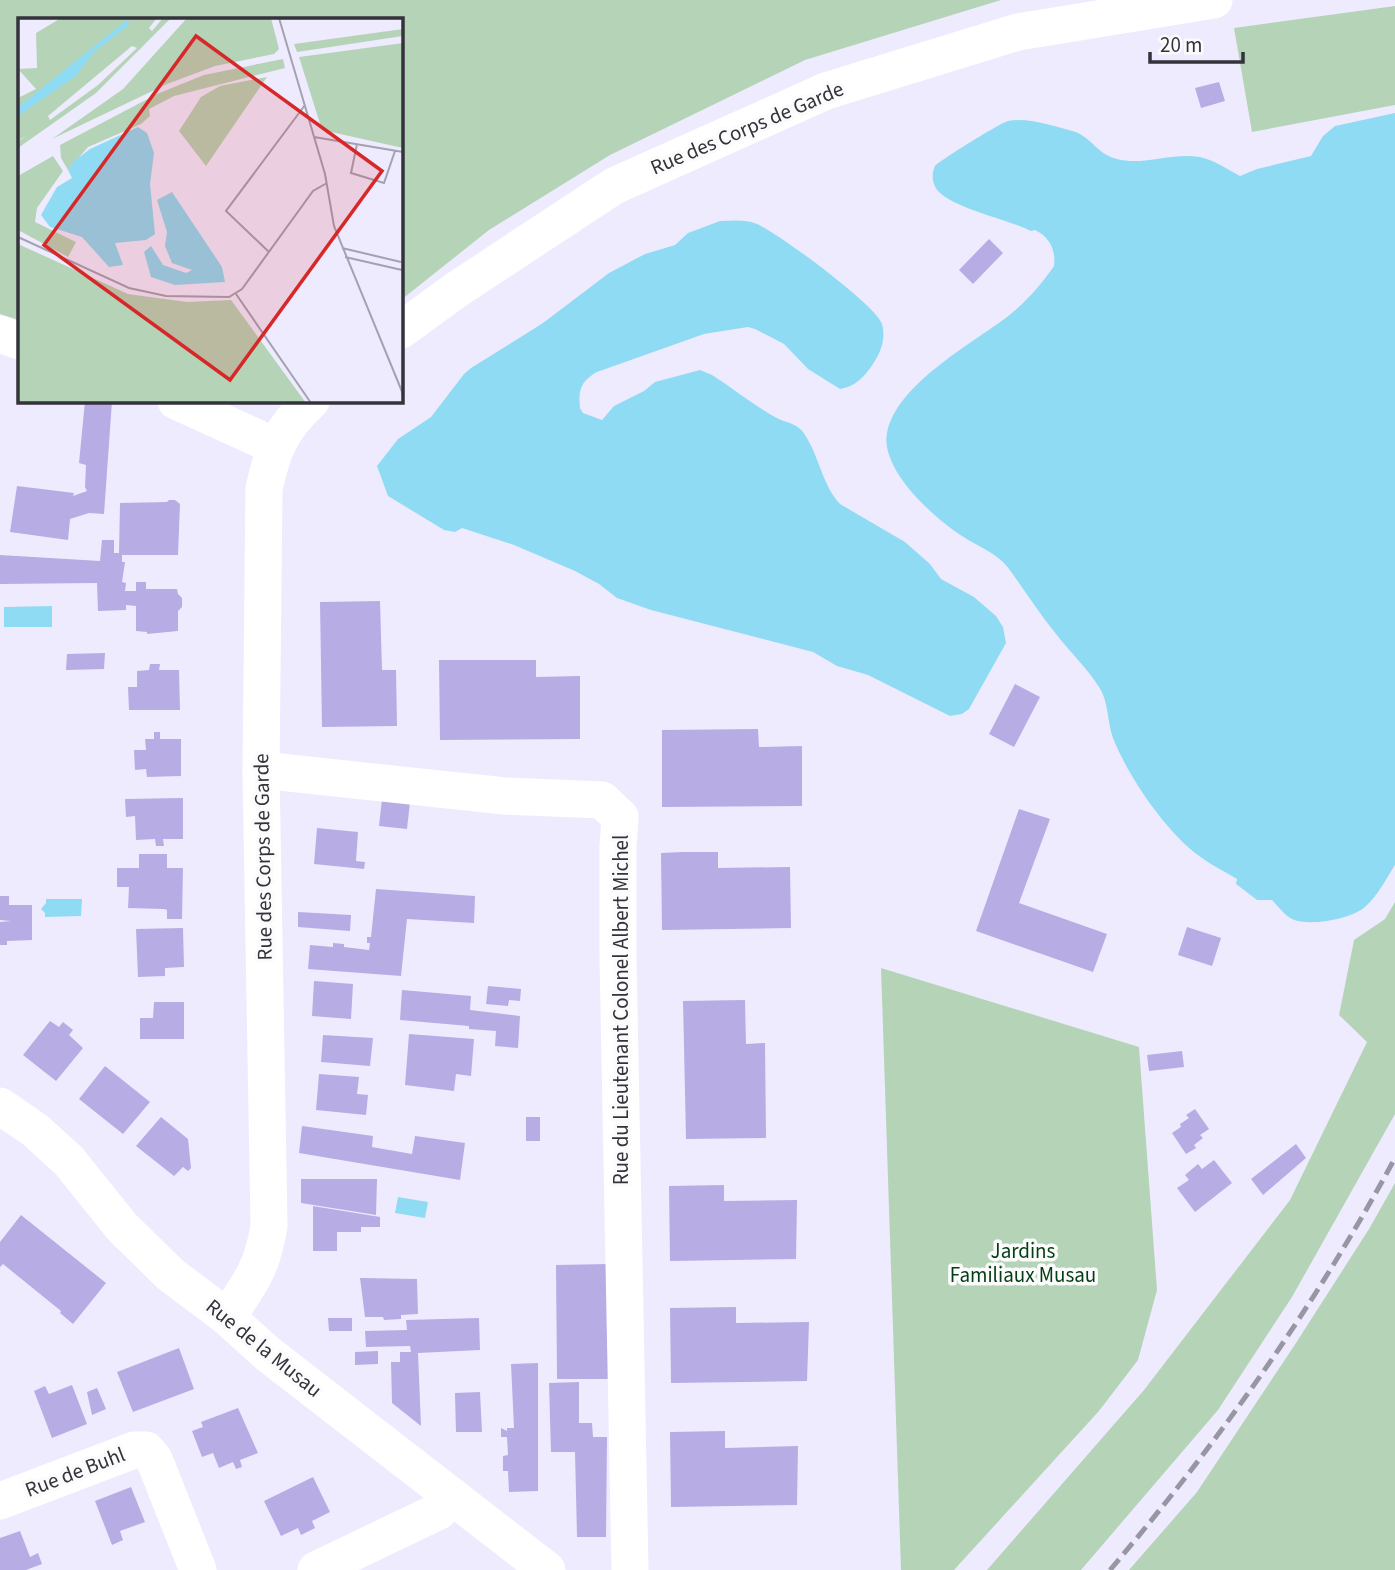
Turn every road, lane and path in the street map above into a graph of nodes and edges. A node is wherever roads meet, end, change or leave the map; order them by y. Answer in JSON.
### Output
{"nodes":[{"id":1,"x":1214,"y":0,"type":"edge"},
{"id":2,"x":402,"y":329,"type":"edge"},
{"id":3,"x":0,"y":334,"type":"edge"},
{"id":4,"x":18,"y":341,"type":"edge"},
{"id":5,"x":178,"y":402,"type":"edge"},
{"id":6,"x":310,"y":402,"type":"edge"},
{"id":7,"x":275,"y":446,"type":"junction"},
{"id":8,"x":261,"y":770,"type":"junction"},
{"id":9,"x":0,"y":1106,"type":"edge"},
{"id":10,"x":227,"y":1317,"type":"junction"},
{"id":11,"x":452,"y":1496,"type":"junction"},
{"id":12,"x":0,"y":1501,"type":"edge"},
{"id":13,"x":198,"y":1570,"type":"edge"},
{"id":14,"x":316,"y":1570,"type":"edge"},
{"id":15,"x":547,"y":1570,"type":"edge"},
{"id":16,"x":630,"y":1570,"type":"edge"}],
"edges":[{"from":1,"to":2,"type":"street","name":"Rue des Corps de Garde"},
{"from":3,"to":4,"type":"street"},
{"from":5,"to":7,"type":"street"},
{"from":6,"to":7,"type":"street","name":"Rue des Corps de Garde"},
{"from":7,"to":8,"type":"street","name":"Rue des Corps de Garde"},
{"from":8,"to":10,"type":"street","name":"Rue des Corps de Garde"},
{"from":8,"to":16,"type":"street","name":"Rue du Lieutenant Colonel Albert Michel"},
{"from":9,"to":10,"type":"street","name":"Rue de la Musau"},
{"from":10,"to":11,"type":"street","name":"Rue de la Musau"},
{"from":11,"to":14,"type":"street"},
{"from":11,"to":15,"type":"street","name":"Rue de la Musau"},
{"from":12,"to":13,"type":"street","name":"Rue de Buhl"}]}
